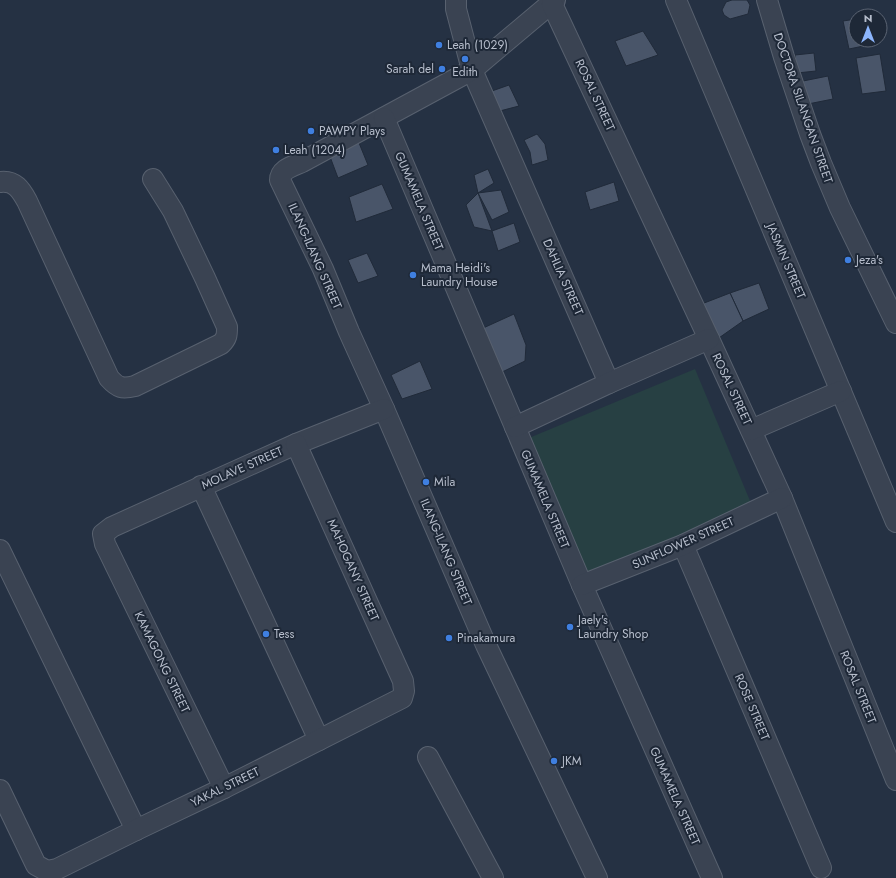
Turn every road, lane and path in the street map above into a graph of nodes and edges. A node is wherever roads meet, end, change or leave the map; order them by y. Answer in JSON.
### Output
{"nodes":[{"id":1,"x":456,"y":0,"type":"edge"},
{"id":2,"x":676,"y":0,"type":"edge"},
{"id":3,"x":767,"y":0,"type":"edge"},
{"id":4,"x":553,"y":2,"type":"edge"},
{"id":5,"x":472,"y":70,"type":"junction"},
{"id":6,"x":384,"y":118,"type":"junction"},
{"id":7,"x":153,"y":179,"type":"dead end"},
{"id":8,"x":0,"y":182,"type":"edge"},
{"id":9,"x":896,"y":324,"type":"edge"},
{"id":10,"x":709,"y":339,"type":"junction"},
{"id":11,"x":609,"y":383,"type":"junction"},
{"id":12,"x":841,"y":391,"type":"junction"},
{"id":13,"x":384,"y":409,"type":"junction"},
{"id":14,"x":515,"y":427,"type":"junction"},
{"id":15,"x":751,"y":430,"type":"junction"},
{"id":16,"x":296,"y":444,"type":"junction"},
{"id":17,"x":201,"y":486,"type":"junction"},
{"id":18,"x":782,"y":498,"type":"junction"},
{"id":19,"x":896,"y":522,"type":"edge"},
{"id":20,"x":104,"y":534,"type":"joint"},
{"id":21,"x":683,"y":545,"type":"junction"},
{"id":22,"x":0,"y":550,"type":"edge"},
{"id":23,"x":582,"y":585,"type":"junction"},
{"id":24,"x":402,"y":698,"type":"joint"},
{"id":25,"x":319,"y":740,"type":"junction"},
{"id":26,"x":428,"y":757,"type":"dead end"},
{"id":27,"x":896,"y":780,"type":"edge"},
{"id":28,"x":224,"y":788,"type":"junction"},
{"id":29,"x":0,"y":790,"type":"edge"},
{"id":30,"x":136,"y":830,"type":"junction"},
{"id":31,"x":821,"y":868,"type":"dead end"},
{"id":32,"x":493,"y":878,"type":"edge"},
{"id":33,"x":597,"y":878,"type":"edge"},
{"id":34,"x":712,"y":878,"type":"edge"}],
"edges":[{"from":1,"to":5,"type":"street","name":"DAHLIA STREET"},
{"from":2,"to":12,"type":"street","name":"JASMIN STREET"},
{"from":3,"to":9,"type":"street","name":"DOCTORA SILANGAN STREET"},
{"from":4,"to":5,"type":"street"},
{"from":4,"to":10,"type":"street","name":"ROSAL STREET"},
{"from":5,"to":6,"type":"street"},
{"from":5,"to":11,"type":"street","name":"DAHLIA STREET"},
{"from":6,"to":13,"type":"street","name":"ILANG-ILANG STREET"},
{"from":6,"to":14,"type":"street","name":"GUMAMELA STREET"},
{"from":7,"to":8,"type":"street"},
{"from":10,"to":11,"type":"street"},
{"from":10,"to":15,"type":"street","name":"ROSAL STREET"},
{"from":11,"to":14,"type":"street"},
{"from":12,"to":15,"type":"street"},
{"from":12,"to":19,"type":"street","name":"JASMIN STREET"},
{"from":13,"to":16,"type":"street","name":"MOLAVE STREET"},
{"from":13,"to":33,"type":"street","name":"ILANG-ILANG STREET"},
{"from":14,"to":23,"type":"street","name":"GUMAMELA STREET"},
{"from":15,"to":18,"type":"street","name":"ROSAL STREET"},
{"from":16,"to":17,"type":"street","name":"MOLAVE STREET"},
{"from":16,"to":24,"type":"street","name":"MAHOGANY STREET"},
{"from":17,"to":20,"type":"street","name":"MOLAVE STREET"},
{"from":17,"to":25,"type":"street"},
{"from":18,"to":21,"type":"street","name":"SUNFLOWER STREET"},
{"from":18,"to":27,"type":"street","name":"ROSAL STREET"},
{"from":20,"to":28,"type":"street","name":"KAMAGONG STREET"},
{"from":21,"to":23,"type":"street","name":"SUNFLOWER STREET"},
{"from":21,"to":31,"type":"street","name":"ROSE STREET"},
{"from":22,"to":30,"type":"street"},
{"from":23,"to":34,"type":"street","name":"GUMAMELA STREET"},
{"from":24,"to":25,"type":"street","name":"YAKAL STREET"},
{"from":25,"to":28,"type":"street","name":"YAKAL STREET"},
{"from":26,"to":32,"type":"street"},
{"from":28,"to":30,"type":"street","name":"YAKAL STREET"},
{"from":29,"to":30,"type":"street","name":"YAKAL STREET"}]}
